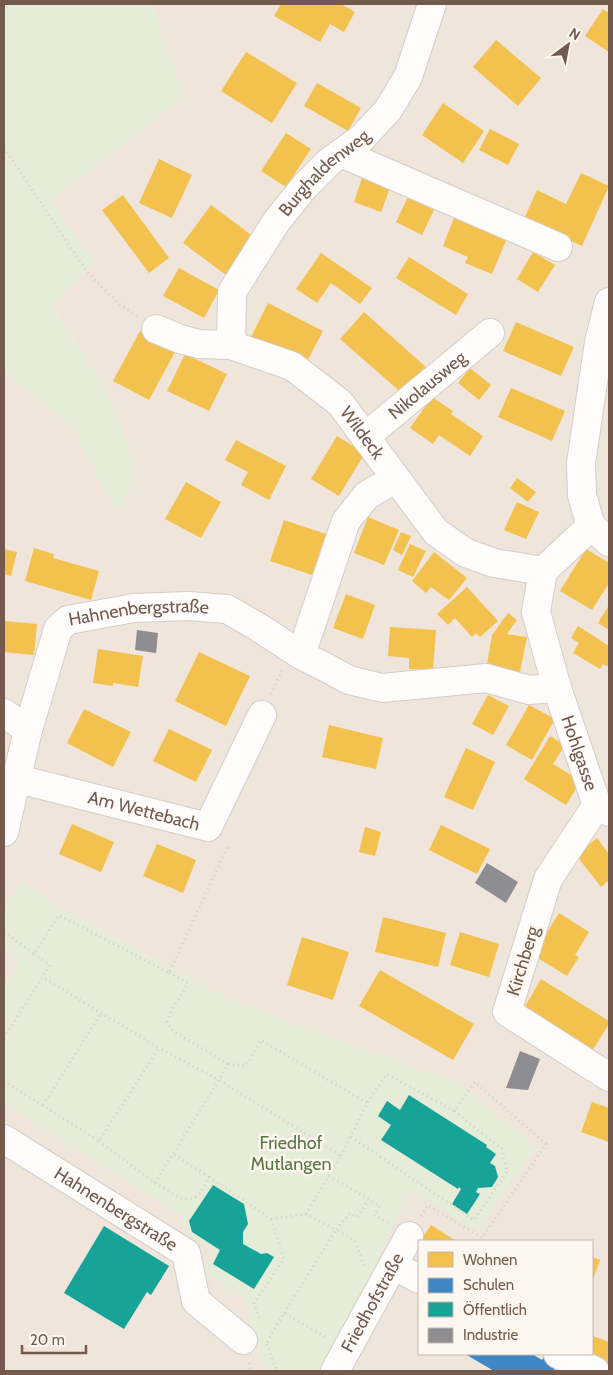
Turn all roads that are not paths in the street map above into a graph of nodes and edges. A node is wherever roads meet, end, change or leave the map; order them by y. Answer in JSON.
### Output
{"nodes":[{"id":1,"x":425,"y":6,"type":"edge"},
{"id":2,"x":341,"y":153,"type":"junction"},
{"id":3,"x":558,"y":247,"type":"dead end"},
{"id":4,"x":609,"y":302,"type":"edge"},
{"id":5,"x":156,"y":329,"type":"road end"},
{"id":6,"x":490,"y":333,"type":"dead end"},
{"id":7,"x":231,"y":345,"type":"junction"},
{"id":8,"x":365,"y":437,"type":"junction"},
{"id":9,"x":395,"y":478,"type":"junction"},
{"id":10,"x":600,"y":534,"type":"edge"},
{"id":11,"x":543,"y":571,"type":"junction"},
{"id":12,"x":296,"y":652,"type":"junction"},
{"id":13,"x":557,"y":688,"type":"junction"},
{"id":14,"x":4,"y":712,"type":"edge"},
{"id":15,"x":262,"y":715,"type":"road end"},
{"id":16,"x":28,"y":730,"type":"junction"},
{"id":17,"x":18,"y":779,"type":"junction"},
{"id":18,"x":603,"y":808,"type":"edge"},
{"id":19,"x":4,"y":832,"type":"edge"},
{"id":20,"x":609,"y":1077,"type":"edge"},
{"id":21,"x":4,"y":1139,"type":"edge"},
{"id":22,"x":409,"y":1236,"type":"road end"},
{"id":23,"x":394,"y":1265,"type":"junction"},
{"id":24,"x":418,"y":1278,"type":"edge"},
{"id":25,"x":259,"y":1336,"type":"road end"},
{"id":26,"x":560,"y":1355,"type":"edge"},
{"id":27,"x":335,"y":1371,"type":"edge"},
{"id":28,"x":595,"y":1371,"type":"edge"}],
"edges":[{"from":1,"to":2,"type":"street","name":"Burghaldenweg"},
{"from":2,"to":3,"type":"street"},
{"from":2,"to":7,"type":"street","name":"Burghaldenweg"},
{"from":4,"to":10,"type":"street"},
{"from":5,"to":7,"type":"street","name":"Wildeck"},
{"from":6,"to":8,"type":"street","name":"Nikolausweg"},
{"from":7,"to":8,"type":"street","name":"Wildeck"},
{"from":8,"to":9,"type":"street","name":"Wildeck"},
{"from":9,"to":11,"type":"street","name":"Wildeck"},
{"from":9,"to":12,"type":"street"},
{"from":10,"to":11,"type":"street"},
{"from":11,"to":13,"type":"street"},
{"from":12,"to":13,"type":"street","name":"Hahnenbergstraße"},
{"from":12,"to":16,"type":"street","name":"Hahnenbergstraße"},
{"from":13,"to":18,"type":"street","name":"Hohlgasse"},
{"from":14,"to":16,"type":"street"},
{"from":15,"to":17,"type":"street","name":"Am Wettebach"},
{"from":16,"to":17,"type":"street","name":"Hahnenbergstraße"},
{"from":17,"to":19,"type":"street","name":"Hahnenbergstraße"},
{"from":18,"to":20,"type":"street","name":"Kirchberg"},
{"from":21,"to":25,"type":"street","name":"Hahnenbergstraße"},
{"from":22,"to":23,"type":"street","name":"Friedhofstraße"},
{"from":23,"to":24,"type":"street"},
{"from":23,"to":27,"type":"street","name":"Friedhofstraße"},
{"from":26,"to":28,"type":"street"}]}
